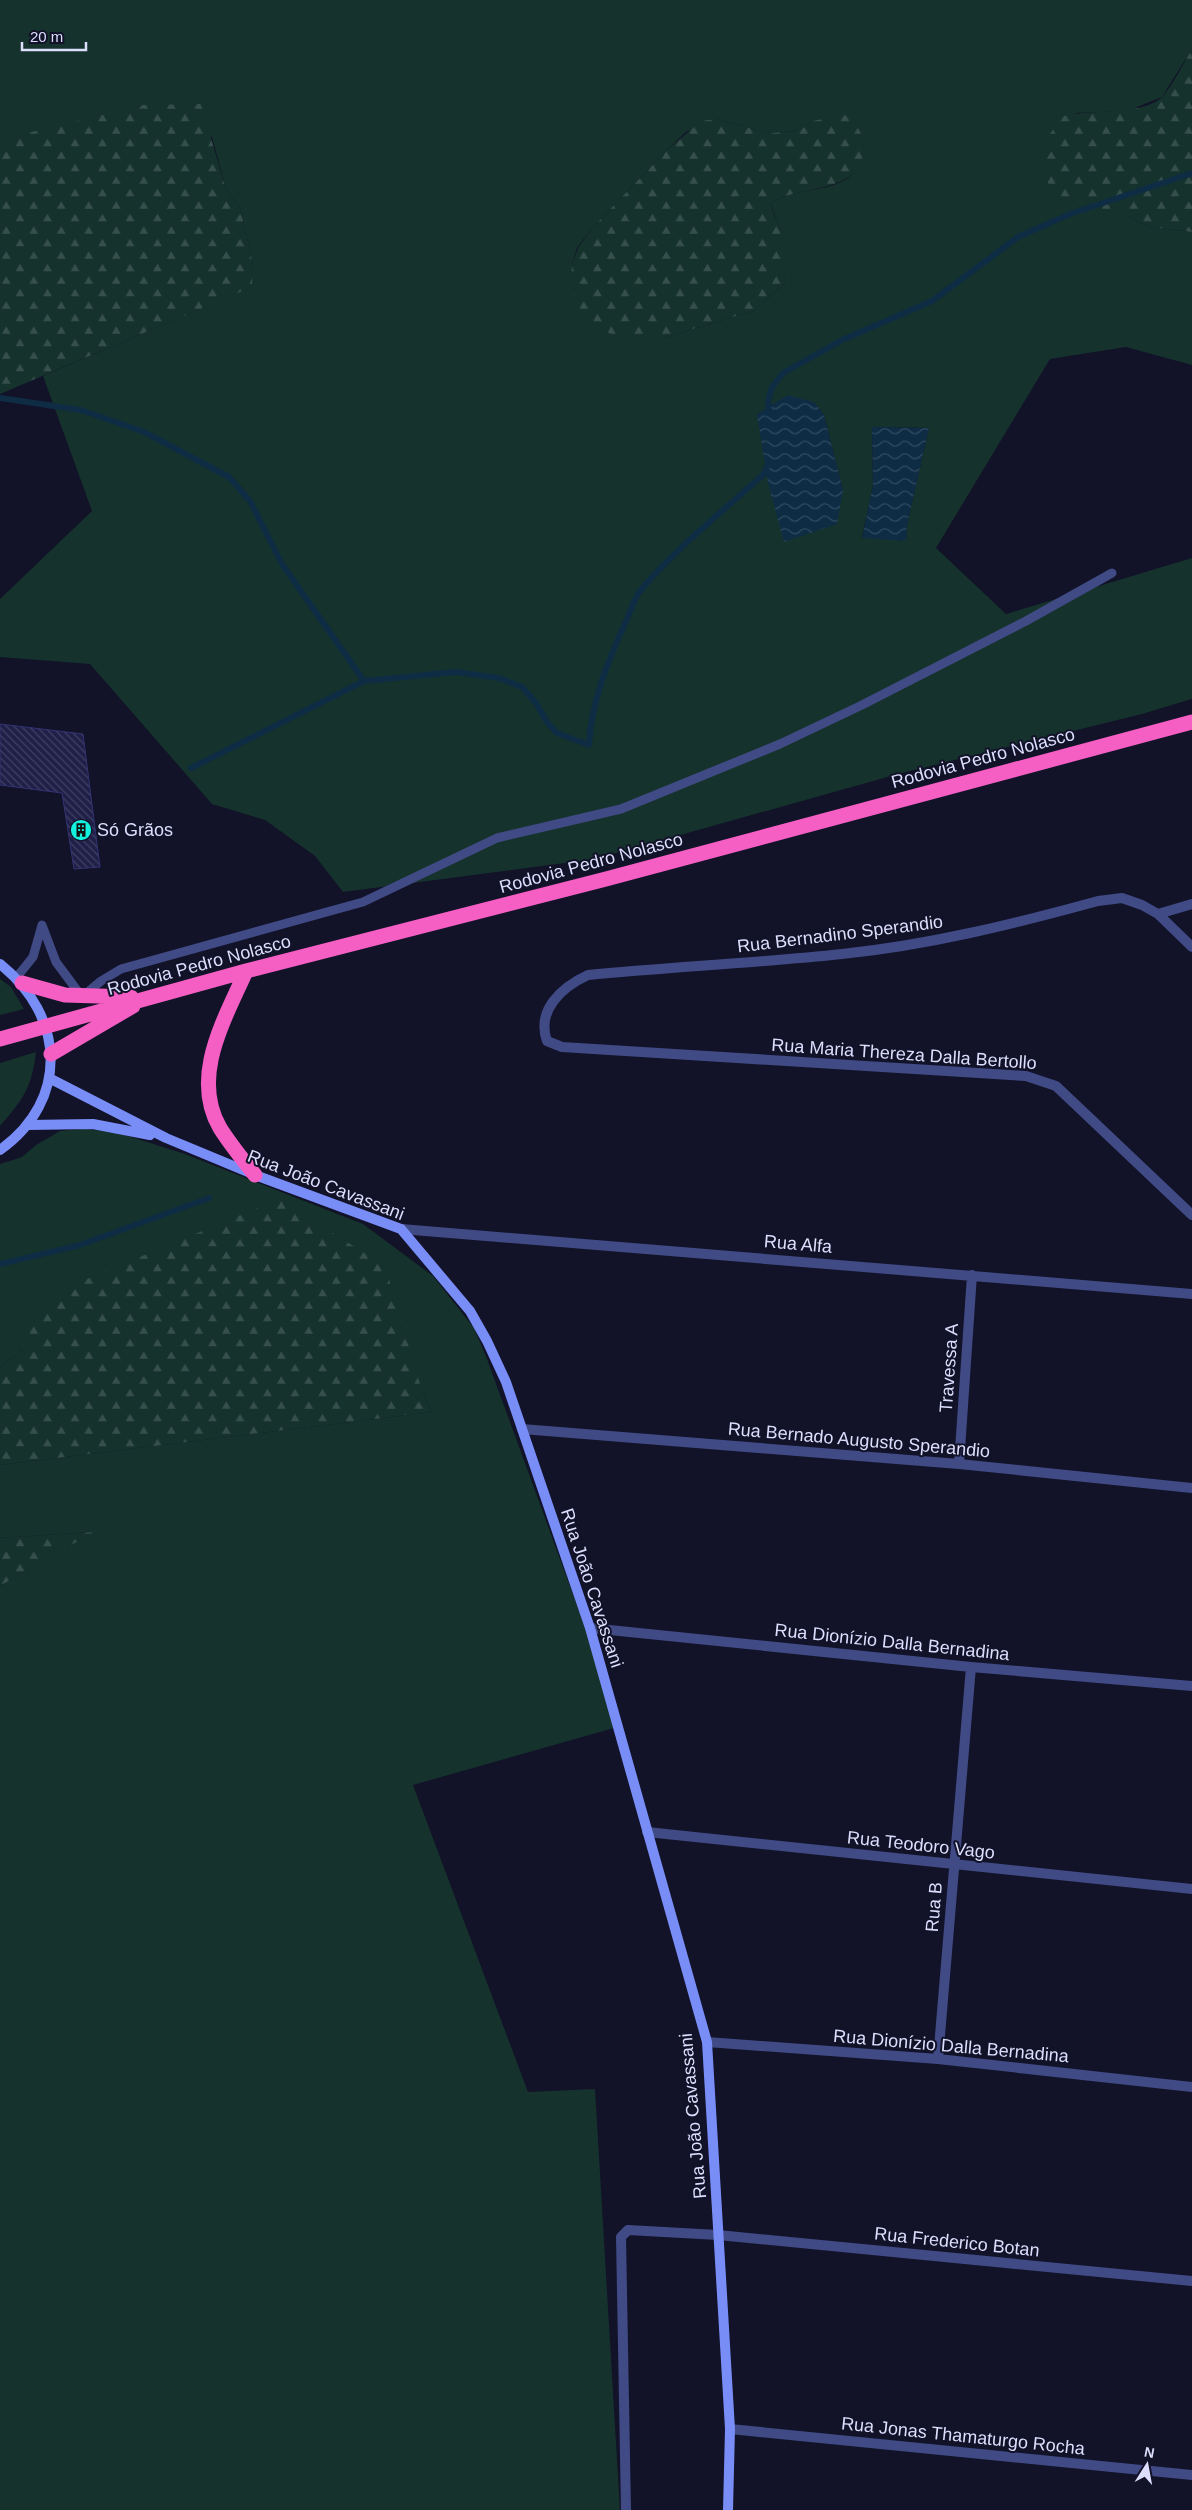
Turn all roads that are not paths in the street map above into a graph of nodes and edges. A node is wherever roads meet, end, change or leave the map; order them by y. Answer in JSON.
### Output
{"nodes":[{"id":1,"x":1112,"y":573,"type":"dead end"},
{"id":2,"x":1192,"y":722,"type":"edge"},
{"id":3,"x":1192,"y":904,"type":"edge"},
{"id":4,"x":1158,"y":914,"type":"junction"},
{"id":5,"x":1192,"y":947,"type":"edge"},
{"id":6,"x":0,"y":964,"type":"edge"},
{"id":7,"x":246,"y":971,"type":"junction"},
{"id":8,"x":19,"y":980,"type":"junction"},
{"id":9,"x":82,"y":997,"type":"junction"},
{"id":10,"x":150,"y":997,"type":"junction"},
{"id":11,"x":47,"y":1025,"type":"junction"},
{"id":12,"x":0,"y":1039,"type":"edge"},
{"id":13,"x":562,"y":1046,"type":"joint"},
{"id":14,"x":51,"y":1054,"type":"junction"},
{"id":15,"x":49,"y":1078,"type":"junction"},
{"id":16,"x":28,"y":1125,"type":"junction"},
{"id":17,"x":166,"y":1138,"type":"junction"},
{"id":18,"x":0,"y":1150,"type":"edge"},
{"id":19,"x":254,"y":1175,"type":"junction"},
{"id":20,"x":1192,"y":1215,"type":"edge"},
{"id":21,"x":401,"y":1228,"type":"junction"},
{"id":22,"x":972,"y":1275,"type":"junction"},
{"id":23,"x":1192,"y":1294,"type":"edge"},
{"id":24,"x":522,"y":1429,"type":"junction"},
{"id":25,"x":959,"y":1464,"type":"junction"},
{"id":26,"x":1192,"y":1488,"type":"edge"},
{"id":27,"x":590,"y":1628,"type":"junction"},
{"id":28,"x":971,"y":1667,"type":"junction"},
{"id":29,"x":1192,"y":1686,"type":"edge"},
{"id":30,"x":647,"y":1832,"type":"junction"},
{"id":31,"x":954,"y":1865,"type":"junction"},
{"id":32,"x":1192,"y":1888,"type":"edge"},
{"id":33,"x":707,"y":2042,"type":"junction"},
{"id":34,"x":938,"y":2059,"type":"junction"},
{"id":35,"x":1192,"y":2087,"type":"edge"},
{"id":36,"x":718,"y":2235,"type":"junction"},
{"id":37,"x":1192,"y":2281,"type":"edge"},
{"id":38,"x":730,"y":2429,"type":"junction"},
{"id":39,"x":1192,"y":2476,"type":"edge"},
{"id":40,"x":626,"y":2510,"type":"edge"},
{"id":41,"x":728,"y":2510,"type":"edge"}],
"edges":[{"from":1,"to":9,"type":"lane"},
{"from":2,"to":7,"type":"highway","name":"Rodovia Pedro Nolasco"},
{"from":3,"to":4,"type":"street"},
{"from":4,"to":5,"type":"street"},
{"from":4,"to":13,"type":"street","name":"Rua Bernadino Sperandio"},
{"from":6,"to":8,"type":"main road"},
{"from":7,"to":10,"type":"highway","name":"Rodovia Pedro Nolasco"},
{"from":7,"to":19,"type":"highway"},
{"from":8,"to":9,"type":"highway"},
{"from":8,"to":9,"type":"lane"},
{"from":8,"to":11,"type":"main road"},
{"from":9,"to":10,"type":"highway"},
{"from":10,"to":11,"type":"highway","name":"Rodovia Pedro Nolasco"},
{"from":10,"to":14,"type":"highway"},
{"from":11,"to":12,"type":"highway","name":"Rodovia Pedro Nolasco"},
{"from":11,"to":14,"type":"main road"},
{"from":13,"to":20,"type":"street","name":"Rua Maria Thereza Dalla Bertollo"},
{"from":14,"to":15,"type":"main road"},
{"from":15,"to":16,"type":"main road"},
{"from":15,"to":17,"type":"main road"},
{"from":16,"to":17,"type":"main road"},
{"from":16,"to":18,"type":"main road"},
{"from":17,"to":19,"type":"main road","name":"Rua João Cavassani"},
{"from":19,"to":21,"type":"main road","name":"Rua João Cavassani"},
{"from":21,"to":22,"type":"street","name":"Rua Alfa"},
{"from":21,"to":24,"type":"main road","name":"Rua João Cavassani"},
{"from":22,"to":23,"type":"street","name":"Rua Alfa"},
{"from":22,"to":25,"type":"street","name":"Travessa A"},
{"from":24,"to":25,"type":"street","name":"Rua Bernado Augusto Sperandio"},
{"from":24,"to":27,"type":"main road","name":"Rua João Cavassani"},
{"from":25,"to":26,"type":"street","name":"Rua Bernado Augusto Sperandio"},
{"from":27,"to":28,"type":"street","name":"Rua Dionízio Dalla Bernadina"},
{"from":27,"to":30,"type":"main road","name":"Rua João Cavassani"},
{"from":28,"to":29,"type":"street","name":"Rua Dionízio Dalla Bernadina"},
{"from":28,"to":31,"type":"street","name":"Rua B"},
{"from":30,"to":31,"type":"street","name":"Rua Teodoro Vago"},
{"from":30,"to":33,"type":"main road","name":"Rua João Cavassani"},
{"from":31,"to":32,"type":"street","name":"Rua Teodoro Vago"},
{"from":31,"to":34,"type":"street","name":"Rua B"},
{"from":33,"to":34,"type":"street","name":"Rua Dionízio Dalla Bernadina"},
{"from":33,"to":36,"type":"main road","name":"Rua João Cavassani"},
{"from":34,"to":35,"type":"street","name":"Rua Dionízio Dalla Bernadina"},
{"from":36,"to":37,"type":"street","name":"Rua Frederico Botan"},
{"from":36,"to":38,"type":"main road","name":"Rua João Cavassani"},
{"from":36,"to":40,"type":"street"},
{"from":38,"to":39,"type":"street","name":"Rua Jonas Thamaturgo Rocha"},
{"from":38,"to":41,"type":"main road","name":"Rua João Cavassani"}]}
